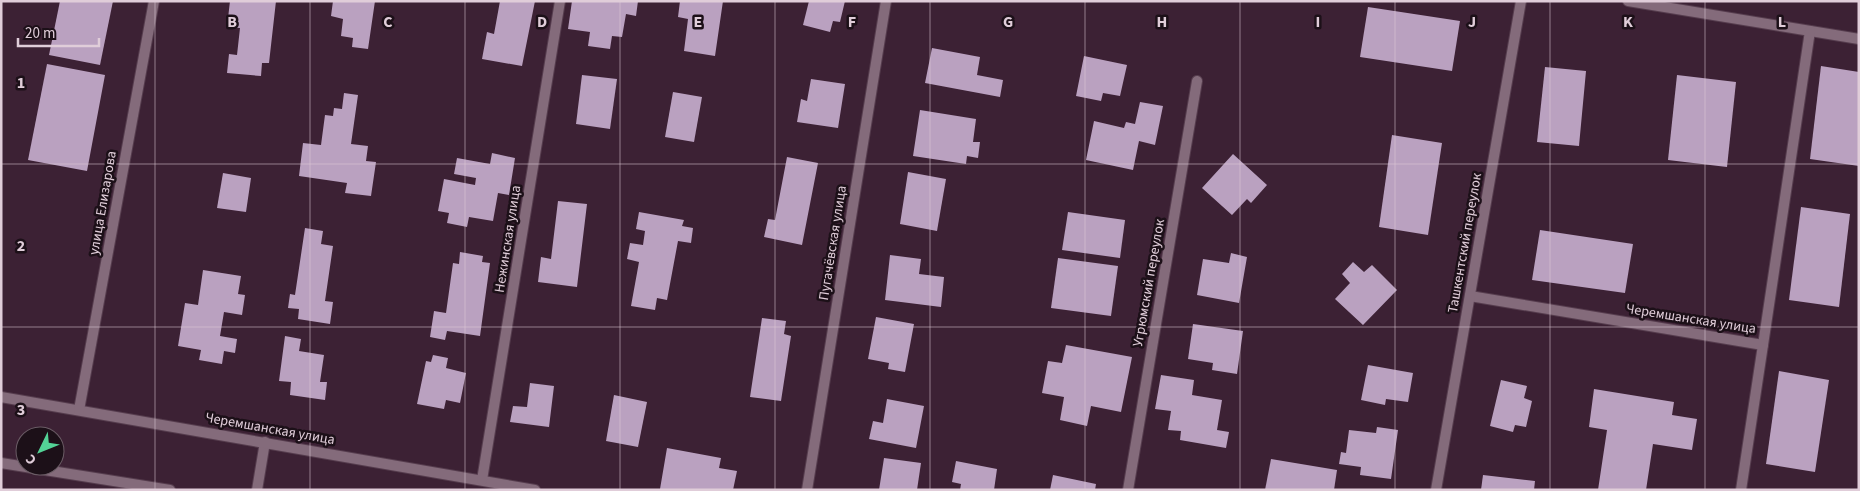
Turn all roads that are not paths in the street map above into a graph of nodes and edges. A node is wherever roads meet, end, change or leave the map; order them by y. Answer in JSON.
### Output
{"nodes":[{"id":1,"x":154,"y":1,"type":"edge"},
{"id":2,"x":560,"y":1,"type":"edge"},
{"id":3,"x":886,"y":1,"type":"edge"},
{"id":4,"x":1521,"y":1,"type":"edge"},
{"id":5,"x":1628,"y":1,"type":"edge"},
{"id":6,"x":1810,"y":31,"type":"junction"},
{"id":7,"x":1859,"y":39,"type":"edge"},
{"id":8,"x":1197,"y":81,"type":"dead end"},
{"id":9,"x":1470,"y":296,"type":"junction"},
{"id":10,"x":1763,"y":345,"type":"junction"},
{"id":11,"x":1,"y":397,"type":"edge"},
{"id":12,"x":79,"y":410,"type":"junction"},
{"id":13,"x":265,"y":442,"type":"junction"},
{"id":14,"x":1,"y":463,"type":"edge"},
{"id":15,"x":482,"y":480,"type":"junction"},
{"id":16,"x":170,"y":490,"type":"edge"},
{"id":17,"x":258,"y":490,"type":"edge"},
{"id":18,"x":535,"y":490,"type":"edge"},
{"id":19,"x":807,"y":490,"type":"edge"},
{"id":20,"x":1128,"y":490,"type":"edge"},
{"id":21,"x":1436,"y":490,"type":"edge"},
{"id":22,"x":1741,"y":490,"type":"edge"}],
"edges":[{"from":1,"to":12,"type":"street","name":"улица Елизарова"},
{"from":2,"to":15,"type":"street","name":"Нежинская улица"},
{"from":3,"to":19,"type":"street","name":"Пугачёвская улица"},
{"from":4,"to":9,"type":"street","name":"Ташкентский переулок"},
{"from":5,"to":6,"type":"street"},
{"from":6,"to":7,"type":"street"},
{"from":6,"to":10,"type":"street"},
{"from":8,"to":20,"type":"street","name":"Угрюмский переулок"},
{"from":9,"to":10,"type":"street","name":"Черемшанская улица"},
{"from":9,"to":21,"type":"street","name":"Ташкентский переулок"},
{"from":10,"to":22,"type":"street","name":"Черемшанская улица"},
{"from":11,"to":12,"type":"street","name":"Черемшанская улица"},
{"from":12,"to":13,"type":"street","name":"Черемшанская улица"},
{"from":13,"to":15,"type":"street","name":"Черемшанская улица"},
{"from":13,"to":17,"type":"street"},
{"from":14,"to":16,"type":"street"},
{"from":15,"to":18,"type":"street","name":"Черемшанская улица"}]}
